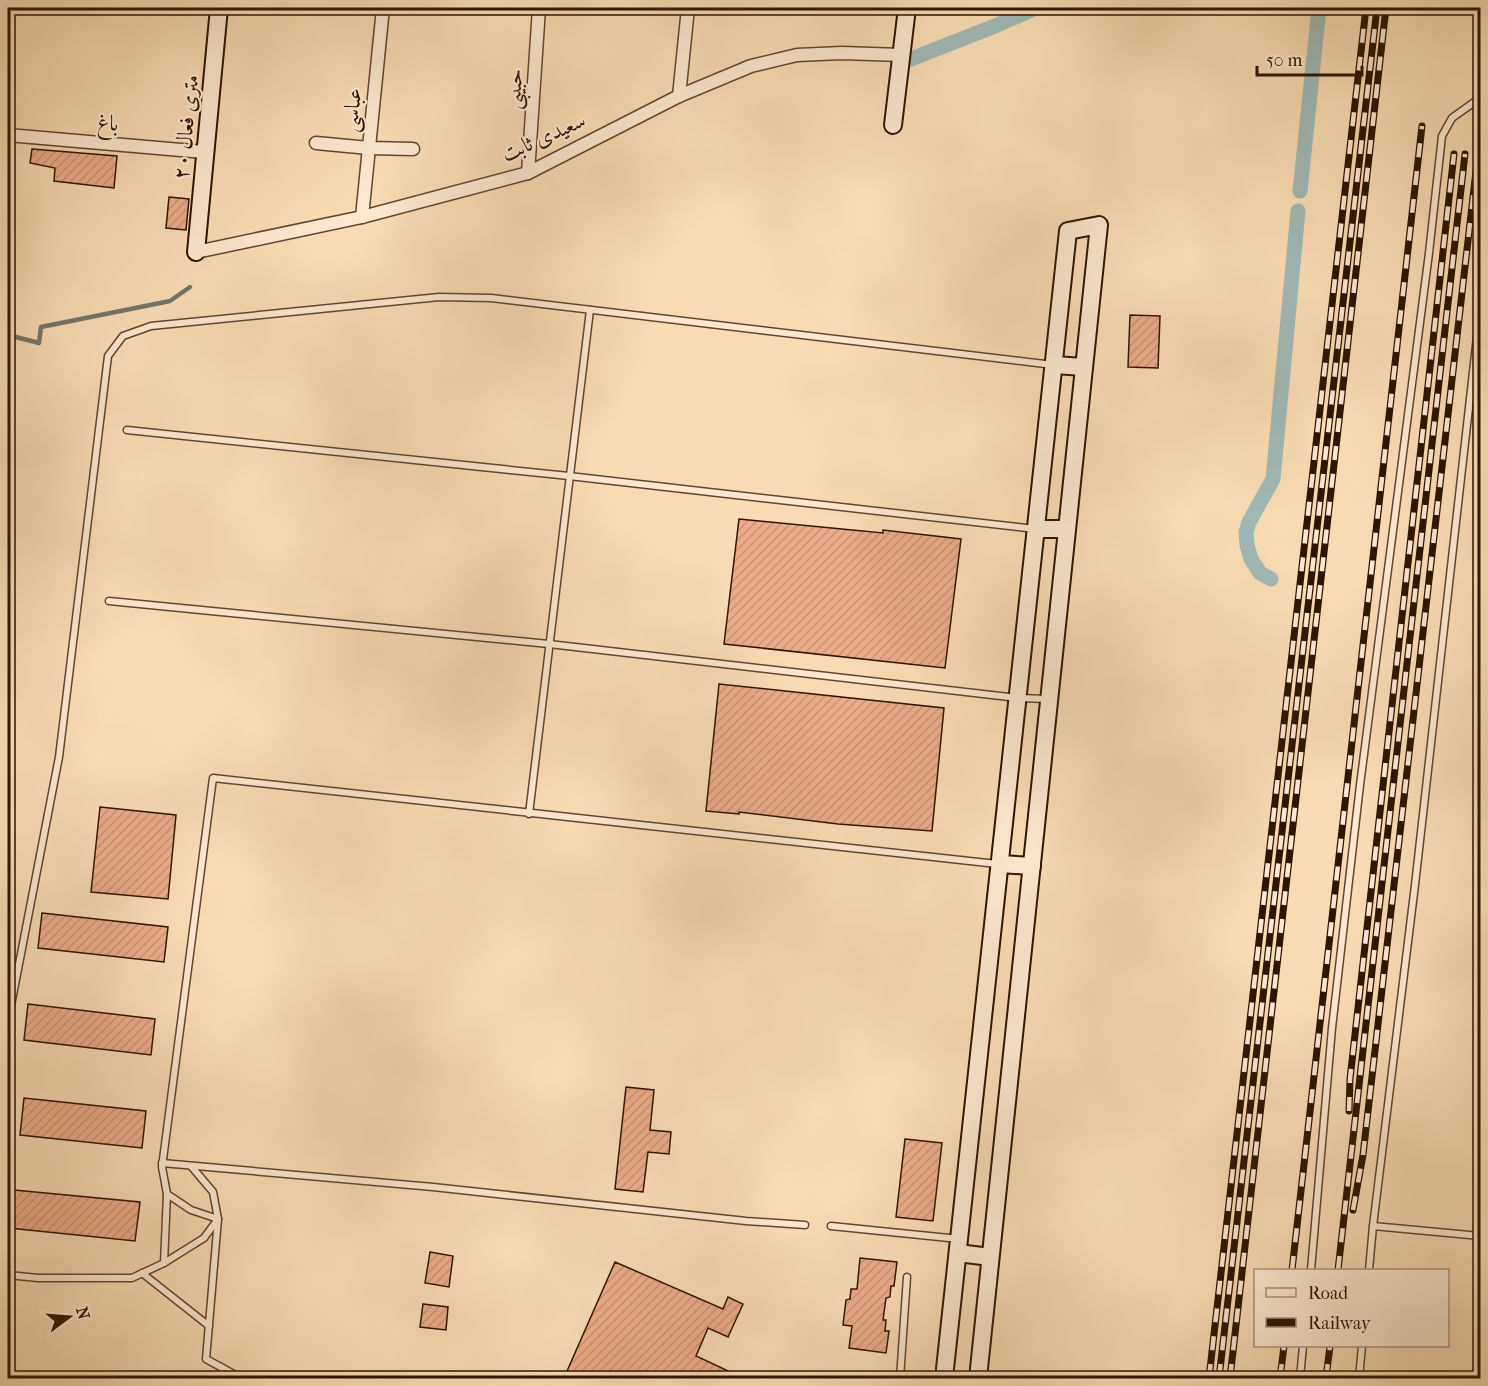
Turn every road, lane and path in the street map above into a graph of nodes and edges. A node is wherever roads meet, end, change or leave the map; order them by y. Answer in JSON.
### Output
{"nodes":[{"id":1,"x":219,"y":8,"type":"edge"},
{"id":2,"x":383,"y":8,"type":"edge"},
{"id":3,"x":539,"y":8,"type":"edge"},
{"id":4,"x":688,"y":8,"type":"edge"},
{"id":5,"x":907,"y":8,"type":"edge"},
{"id":6,"x":901,"y":55,"type":"junction"},
{"id":7,"x":678,"y":96,"type":"junction"},
{"id":8,"x":1480,"y":98,"type":"edge"},
{"id":9,"x":892,"y":125,"type":"dead end"},
{"id":10,"x":8,"y":135,"type":"edge"},
{"id":11,"x":316,"y":143,"type":"dead end"},
{"id":12,"x":369,"y":148,"type":"junction"},
{"id":13,"x":413,"y":149,"type":"dead end"},
{"id":14,"x":204,"y":152,"type":"junction"},
{"id":15,"x":528,"y":172,"type":"junction"},
{"id":16,"x":362,"y":217,"type":"junction"},
{"id":17,"x":196,"y":252,"type":"joint"},
{"id":18,"x":590,"y":310,"type":"junction"},
{"id":19,"x":1480,"y":310,"type":"edge"},
{"id":20,"x":1054,"y":365,"type":"junction"},
{"id":21,"x":1084,"y":367,"type":"junction"},
{"id":22,"x":127,"y":430,"type":"dead end"},
{"id":23,"x":569,"y":476,"type":"junction"},
{"id":24,"x":1036,"y":529,"type":"junction"},
{"id":25,"x":1067,"y":529,"type":"junction"},
{"id":26,"x":109,"y":601,"type":"dead end"},
{"id":27,"x":549,"y":644,"type":"junction"},
{"id":28,"x":1017,"y":698,"type":"junction"},
{"id":29,"x":1049,"y":699,"type":"junction"},
{"id":30,"x":529,"y":813,"type":"junction"},
{"id":31,"x":1000,"y":864,"type":"junction"},
{"id":32,"x":1032,"y":866,"type":"junction"},
{"id":33,"x":8,"y":1021,"type":"edge"},
{"id":34,"x":162,"y":1163,"type":"junction"},
{"id":35,"x":191,"y":1166,"type":"junction"},
{"id":36,"x":167,"y":1194,"type":"junction"},
{"id":37,"x":218,"y":1219,"type":"junction"},
{"id":38,"x":805,"y":1225,"type":"dead end"},
{"id":39,"x":831,"y":1226,"type":"dead end"},
{"id":40,"x":1373,"y":1226,"type":"junction"},
{"id":41,"x":1480,"y":1236,"type":"edge"},
{"id":42,"x":958,"y":1246,"type":"junction"},
{"id":43,"x":990,"y":1257,"type":"junction"},
{"id":44,"x":164,"y":1263,"type":"junction"},
{"id":45,"x":1311,"y":1269,"type":"edge"},
{"id":46,"x":1369,"y":1269,"type":"edge"},
{"id":47,"x":142,"y":1274,"type":"junction"},
{"id":48,"x":8,"y":1275,"type":"edge"},
{"id":49,"x":907,"y":1277,"type":"dead end"},
{"id":50,"x":209,"y":1326,"type":"junction"},
{"id":51,"x":1480,"y":1338,"type":"edge"},
{"id":52,"x":1303,"y":1347,"type":"edge"},
{"id":53,"x":1362,"y":1347,"type":"edge"},
{"id":54,"x":241,"y":1378,"type":"edge"},
{"id":55,"x":847,"y":1378,"type":"edge"},
{"id":56,"x":871,"y":1378,"type":"edge"},
{"id":57,"x":900,"y":1378,"type":"edge"},
{"id":58,"x":944,"y":1378,"type":"edge"},
{"id":59,"x":978,"y":1378,"type":"edge"},
{"id":60,"x":1300,"y":1378,"type":"edge"},
{"id":61,"x":1359,"y":1378,"type":"edge"},
{"id":62,"x":1476,"y":1378,"type":"edge"}],
"edges":[{"from":1,"to":14,"type":"street","name":"۲۰ متری فعال"},
{"from":2,"to":12,"type":"street","name":"عباسی"},
{"from":3,"to":15,"type":"street","name":"حبیبی"},
{"from":4,"to":7,"type":"street"},
{"from":5,"to":6,"type":"street"},
{"from":6,"to":7,"type":"street","name":"سعیدی ثابت"},
{"from":6,"to":9,"type":"street"},
{"from":7,"to":15,"type":"street","name":"سعیدی ثابت"},
{"from":8,"to":45,"type":"lane"},
{"from":10,"to":14,"type":"street","name":"باغ"},
{"from":11,"to":12,"type":"street"},
{"from":12,"to":13,"type":"street"},
{"from":12,"to":16,"type":"street","name":"عباسی"},
{"from":14,"to":17,"type":"street","name":"۲۰ متری فعال"},
{"from":15,"to":16,"type":"street","name":"سعیدی ثابت"},
{"from":16,"to":17,"type":"street","name":"سعیدی ثابت"},
{"from":18,"to":20,"type":"lane"},
{"from":18,"to":23,"type":"lane"},
{"from":18,"to":33,"type":"lane"},
{"from":19,"to":40,"type":"lane"},
{"from":20,"to":21,"type":"street"},
{"from":20,"to":21,"type":"street"},
{"from":20,"to":24,"type":"street"},
{"from":21,"to":25,"type":"street"},
{"from":22,"to":23,"type":"lane"},
{"from":23,"to":24,"type":"lane"},
{"from":23,"to":27,"type":"lane"},
{"from":24,"to":25,"type":"street"},
{"from":24,"to":28,"type":"street"},
{"from":25,"to":29,"type":"street"},
{"from":26,"to":27,"type":"lane"},
{"from":27,"to":28,"type":"lane"},
{"from":27,"to":30,"type":"lane"},
{"from":28,"to":29,"type":"lane"},
{"from":28,"to":31,"type":"street"},
{"from":29,"to":32,"type":"street"},
{"from":30,"to":31,"type":"lane"},
{"from":30,"to":34,"type":"lane"},
{"from":31,"to":32,"type":"street"},
{"from":31,"to":42,"type":"street"},
{"from":32,"to":43,"type":"street"},
{"from":34,"to":35,"type":"lane"},
{"from":34,"to":36,"type":"lane"},
{"from":35,"to":37,"type":"lane"},
{"from":35,"to":38,"type":"lane"},
{"from":36,"to":37,"type":"lane"},
{"from":36,"to":44,"type":"lane"},
{"from":37,"to":44,"type":"lane"},
{"from":37,"to":50,"type":"lane"},
{"from":39,"to":42,"type":"lane"},
{"from":40,"to":41,"type":"lane"},
{"from":40,"to":46,"type":"lane"},
{"from":42,"to":43,"type":"street"},
{"from":42,"to":58,"type":"street"},
{"from":43,"to":59,"type":"street"},
{"from":44,"to":47,"type":"lane"},
{"from":47,"to":48,"type":"lane"},
{"from":47,"to":50,"type":"lane"},
{"from":49,"to":57,"type":"lane"},
{"from":50,"to":54,"type":"lane"},
{"from":51,"to":62,"type":"lane"},
{"from":52,"to":60,"type":"lane"},
{"from":53,"to":61,"type":"lane"},
{"from":55,"to":56,"type":"lane"}]}
